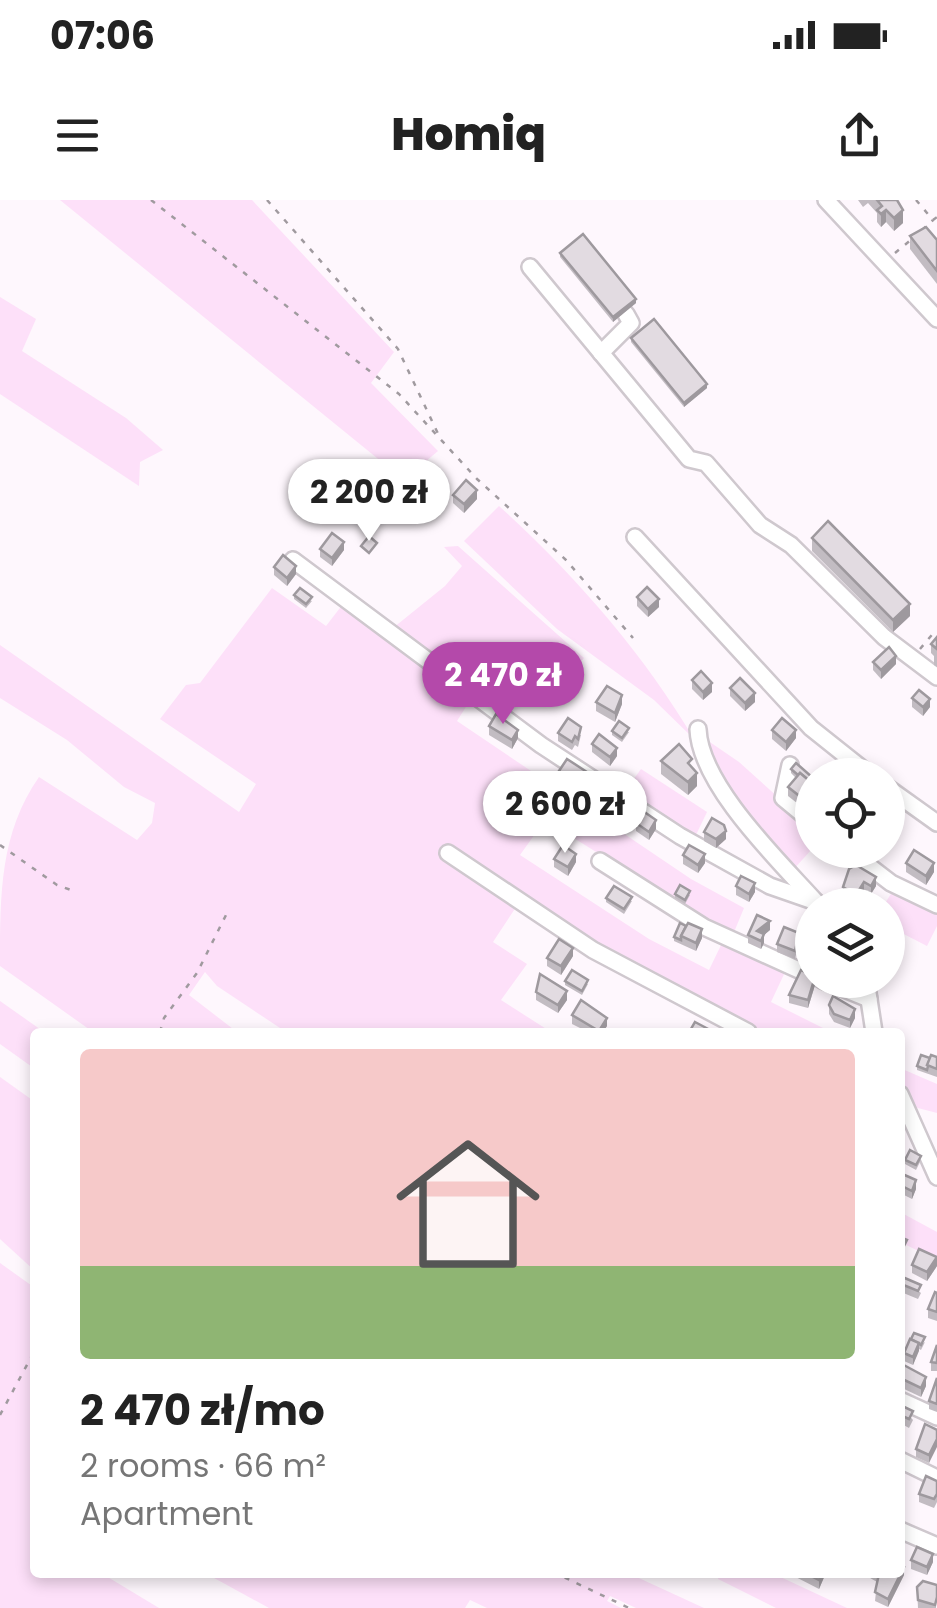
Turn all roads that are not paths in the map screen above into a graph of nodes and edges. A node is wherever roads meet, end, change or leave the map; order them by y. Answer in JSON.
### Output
{"nodes":[{"id":1,"x":826,"y":200,"type":"edge"},
{"id":2,"x":530,"y":267,"type":"dead end"},
{"id":3,"x":626,"y":314,"type":"edge"},
{"id":4,"x":937,"y":319,"type":"edge"},
{"id":5,"x":601,"y":353,"type":"junction"},
{"id":6,"x":635,"y":537,"type":"dead end"},
{"id":7,"x":293,"y":560,"type":"edge"},
{"id":8,"x":937,"y":677,"type":"edge"},
{"id":9,"x":698,"y":729,"type":"dead end"},
{"id":10,"x":849,"y":758,"type":"edge"},
{"id":11,"x":790,"y":765,"type":"edge"},
{"id":12,"x":905,"y":800,"type":"edge"},
{"id":13,"x":795,"y":808,"type":"edge"},
{"id":14,"x":937,"y":823,"type":"edge"},
{"id":15,"x":448,"y":853,"type":"dead end"},
{"id":16,"x":600,"y":861,"type":"dead end"},
{"id":17,"x":872,"y":868,"type":"edge"},
{"id":18,"x":803,"y":888,"type":"edge"},
{"id":19,"x":795,"y":896,"type":"edge"},
{"id":20,"x":937,"y":905,"type":"edge"},
{"id":21,"x":795,"y":968,"type":"edge"},
{"id":22,"x":864,"y":998,"type":"edge"},
{"id":23,"x":869,"y":1000,"type":"joint"},
{"id":24,"x":740,"y":1028,"type":"edge"},
{"id":25,"x":873,"y":1028,"type":"edge"},
{"id":26,"x":905,"y":1107,"type":"edge"},
{"id":27,"x":937,"y":1176,"type":"edge"},
{"id":28,"x":905,"y":1402,"type":"edge"},
{"id":29,"x":937,"y":1417,"type":"edge"},
{"id":30,"x":905,"y":1462,"type":"edge"},
{"id":31,"x":937,"y":1478,"type":"edge"},
{"id":32,"x":905,"y":1532,"type":"edge"},
{"id":33,"x":937,"y":1546,"type":"edge"}],
"edges":[{"from":1,"to":4,"type":"street"},
{"from":2,"to":5,"type":"street"},
{"from":3,"to":5,"type":"street"},
{"from":5,"to":8,"type":"street"},
{"from":6,"to":10,"type":"street"},
{"from":7,"to":19,"type":"street"},
{"from":9,"to":18,"type":"street"},
{"from":11,"to":13,"type":"street"},
{"from":12,"to":14,"type":"street"},
{"from":15,"to":24,"type":"street"},
{"from":16,"to":21,"type":"street"},
{"from":17,"to":20,"type":"street"},
{"from":22,"to":23,"type":"street"},
{"from":23,"to":25,"type":"street"},
{"from":26,"to":27,"type":"street"},
{"from":28,"to":29,"type":"street"},
{"from":30,"to":31,"type":"street"},
{"from":32,"to":33,"type":"street"}]}
